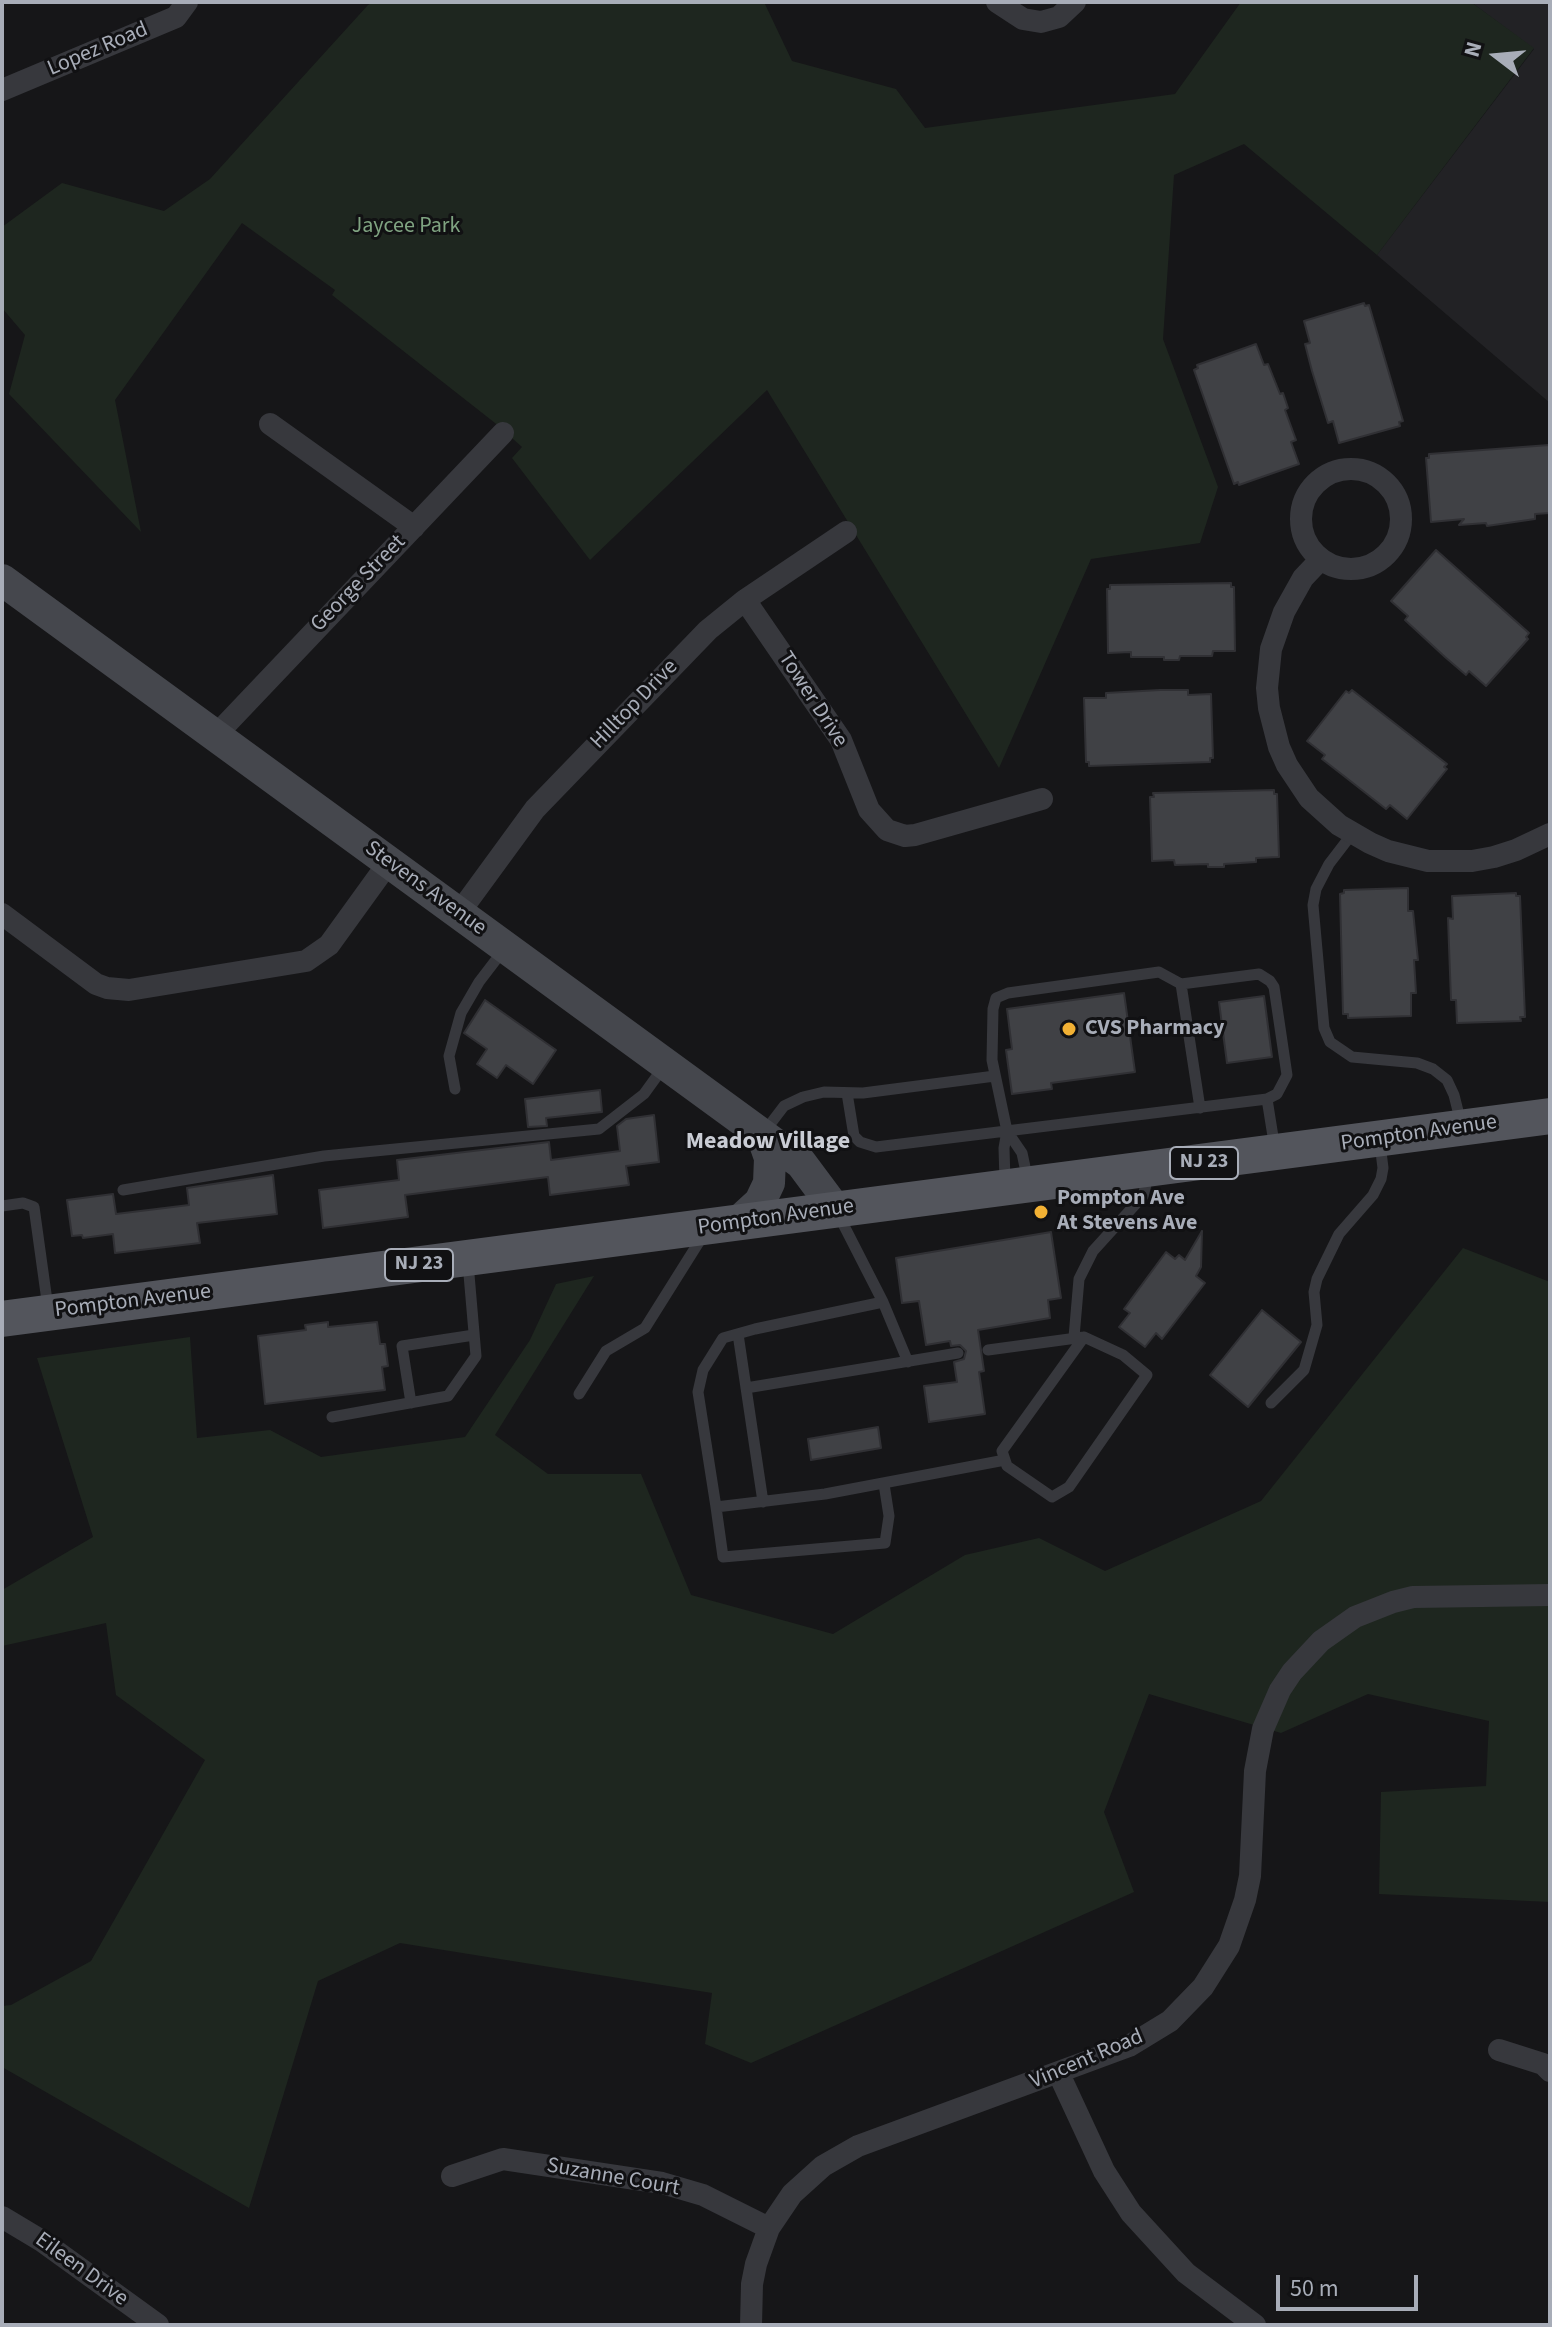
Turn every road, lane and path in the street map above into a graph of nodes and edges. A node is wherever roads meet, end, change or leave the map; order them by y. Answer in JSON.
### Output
{"nodes":[{"id":1,"x":187,"y":2,"type":"edge"},
{"id":2,"x":997,"y":2,"type":"edge"},
{"id":3,"x":1075,"y":2,"type":"edge"},
{"id":4,"x":2,"y":90,"type":"edge"},
{"id":5,"x":270,"y":424,"type":"dead end"},
{"id":6,"x":503,"y":433,"type":"dead end"},
{"id":7,"x":414,"y":527,"type":"junction"},
{"id":8,"x":846,"y":532,"type":"dead end"},
{"id":9,"x":1321,"y":559,"type":"junction"},
{"id":10,"x":2,"y":580,"type":"edge"},
{"id":11,"x":745,"y":600,"type":"junction"},
{"id":12,"x":215,"y":736,"type":"junction"},
{"id":13,"x":1042,"y":799,"type":"dead end"},
{"id":14,"x":1352,"y":834,"type":"junction"},
{"id":15,"x":1550,"y":834,"type":"edge"},
{"id":16,"x":389,"y":862,"type":"junction"},
{"id":17,"x":459,"y":913,"type":"junction"},
{"id":18,"x":2,"y":914,"type":"edge"},
{"id":19,"x":505,"y":947,"type":"junction"},
{"id":20,"x":1181,"y":984,"type":"junction"},
{"id":21,"x":666,"y":1064,"type":"junction"},
{"id":22,"x":995,"y":1076,"type":"junction"},
{"id":23,"x":455,"y":1089,"type":"dead end"},
{"id":24,"x":847,"y":1093,"type":"junction"},
{"id":25,"x":1267,"y":1099,"type":"junction"},
{"id":26,"x":1200,"y":1108,"type":"junction"},
{"id":27,"x":1550,"y":1116,"type":"edge"},
{"id":28,"x":1462,"y":1128,"type":"junction"},
{"id":29,"x":1007,"y":1131,"type":"junction"},
{"id":30,"x":762,"y":1135,"type":"junction"},
{"id":31,"x":1379,"y":1139,"type":"junction"},
{"id":32,"x":1276,"y":1153,"type":"junction"},
{"id":33,"x":1150,"y":1170,"type":"junction"},
{"id":34,"x":1017,"y":1187,"type":"junction"},
{"id":35,"x":123,"y":1190,"type":"dead end"},
{"id":36,"x":2,"y":1206,"type":"edge"},
{"id":37,"x":836,"y":1210,"type":"junction"},
{"id":38,"x":723,"y":1225,"type":"junction"},
{"id":39,"x":467,"y":1259,"type":"junction"},
{"id":40,"x":883,"y":1302,"type":"junction"},
{"id":41,"x":48,"y":1313,"type":"junction"},
{"id":42,"x":2,"y":1319,"type":"edge"},
{"id":43,"x":738,"y":1334,"type":"junction"},
{"id":44,"x":474,"y":1335,"type":"junction"},
{"id":45,"x":1079,"y":1337,"type":"junction"},
{"id":46,"x":988,"y":1350,"type":"dead end"},
{"id":47,"x":958,"y":1353,"type":"dead end"},
{"id":48,"x":908,"y":1362,"type":"junction"},
{"id":49,"x":746,"y":1388,"type":"junction"},
{"id":50,"x":579,"y":1394,"type":"dead end"},
{"id":51,"x":411,"y":1403,"type":"junction"},
{"id":52,"x":1271,"y":1403,"type":"dead end"},
{"id":53,"x":332,"y":1417,"type":"dead end"},
{"id":54,"x":1005,"y":1460,"type":"junction"},
{"id":55,"x":884,"y":1484,"type":"junction"},
{"id":56,"x":763,"y":1502,"type":"junction"},
{"id":57,"x":716,"y":1507,"type":"junction"},
{"id":58,"x":1550,"y":1595,"type":"edge"},
{"id":59,"x":1499,"y":2050,"type":"dead end"},
{"id":60,"x":1550,"y":2071,"type":"edge"},
{"id":61,"x":1059,"y":2074,"type":"junction"},
{"id":62,"x":452,"y":2176,"type":"dead end"},
{"id":63,"x":2,"y":2217,"type":"edge"},
{"id":64,"x":769,"y":2228,"type":"junction"},
{"id":65,"x":158,"y":2325,"type":"edge"},
{"id":66,"x":751,"y":2325,"type":"edge"},
{"id":67,"x":1255,"y":2325,"type":"edge"}],
"edges":[{"from":1,"to":4,"type":"street","name":"Lopez Road"},
{"from":2,"to":3,"type":"street"},
{"from":5,"to":7,"type":"street"},
{"from":6,"to":7,"type":"street","name":"George Street"},
{"from":7,"to":12,"type":"street","name":"George Street"},
{"from":8,"to":11,"type":"street","name":"Hilltop Drive"},
{"from":9,"to":9,"type":"street"},
{"from":9,"to":14,"type":"street"},
{"from":10,"to":12,"type":"main road","name":"Stevens Avenue"},
{"from":11,"to":13,"type":"street","name":"Tower Drive"},
{"from":11,"to":17,"type":"street","name":"Hilltop Drive"},
{"from":12,"to":16,"type":"main road","name":"Stevens Avenue"},
{"from":14,"to":15,"type":"street"},
{"from":14,"to":28,"type":"lane"},
{"from":16,"to":17,"type":"main road","name":"Stevens Avenue"},
{"from":16,"to":18,"type":"street"},
{"from":17,"to":19,"type":"main road","name":"Stevens Avenue"},
{"from":19,"to":21,"type":"main road","name":"Stevens Avenue"},
{"from":19,"to":23,"type":"lane"},
{"from":20,"to":22,"type":"lane"},
{"from":20,"to":25,"type":"lane"},
{"from":20,"to":26,"type":"lane"},
{"from":21,"to":30,"type":"main road","name":"Stevens Avenue"},
{"from":21,"to":35,"type":"lane"},
{"from":22,"to":24,"type":"lane"},
{"from":22,"to":29,"type":"lane"},
{"from":24,"to":29,"type":"lane"},
{"from":24,"to":30,"type":"lane"},
{"from":25,"to":26,"type":"lane"},
{"from":25,"to":32,"type":"lane"},
{"from":26,"to":29,"type":"lane"},
{"from":27,"to":28,"type":"main road","name":"Pompton Avenue","number":"NJ 23"},
{"from":28,"to":31,"type":"main road","name":"Pompton Avenue","number":"NJ 23"},
{"from":29,"to":34,"type":"lane"},
{"from":29,"to":34,"type":"lane"},
{"from":30,"to":37,"type":"main road","name":"Stevens Avenue"},
{"from":30,"to":38,"type":"main road"},
{"from":31,"to":32,"type":"main road","name":"Pompton Avenue","number":"NJ 23"},
{"from":31,"to":52,"type":"lane"},
{"from":32,"to":33,"type":"main road","name":"Pompton Avenue","number":"NJ 23"},
{"from":33,"to":34,"type":"main road","name":"Pompton Avenue","number":"NJ 23"},
{"from":33,"to":45,"type":"lane"},
{"from":34,"to":37,"type":"main road","name":"Pompton Avenue","number":"NJ 23"},
{"from":36,"to":41,"type":"lane"},
{"from":37,"to":38,"type":"main road","name":"Pompton Avenue","number":"NJ 23"},
{"from":37,"to":40,"type":"lane"},
{"from":38,"to":39,"type":"main road","name":"Pompton Avenue","number":"NJ 23"},
{"from":38,"to":50,"type":"lane"},
{"from":39,"to":41,"type":"main road","name":"Pompton Avenue","number":"NJ 23"},
{"from":39,"to":44,"type":"lane"},
{"from":40,"to":43,"type":"lane"},
{"from":40,"to":48,"type":"lane"},
{"from":41,"to":42,"type":"main road","name":"Pompton Avenue","number":"NJ 23"},
{"from":43,"to":49,"type":"lane"},
{"from":43,"to":57,"type":"lane"},
{"from":44,"to":51,"type":"lane"},
{"from":44,"to":51,"type":"lane"},
{"from":45,"to":46,"type":"lane"},
{"from":45,"to":54,"type":"lane"},
{"from":45,"to":54,"type":"lane"},
{"from":47,"to":48,"type":"lane"},
{"from":48,"to":49,"type":"lane"},
{"from":49,"to":56,"type":"lane"},
{"from":51,"to":53,"type":"lane"},
{"from":54,"to":55,"type":"lane"},
{"from":55,"to":56,"type":"lane"},
{"from":55,"to":57,"type":"lane"},
{"from":56,"to":57,"type":"lane"},
{"from":58,"to":61,"type":"street","name":"Vincent Road"},
{"from":59,"to":60,"type":"street"},
{"from":61,"to":64,"type":"street","name":"Vincent Road"},
{"from":61,"to":67,"type":"street"},
{"from":62,"to":64,"type":"street","name":"Suzanne Court"},
{"from":63,"to":65,"type":"street","name":"Eileen Drive"},
{"from":64,"to":66,"type":"street","name":"Vincent Road"}]}
